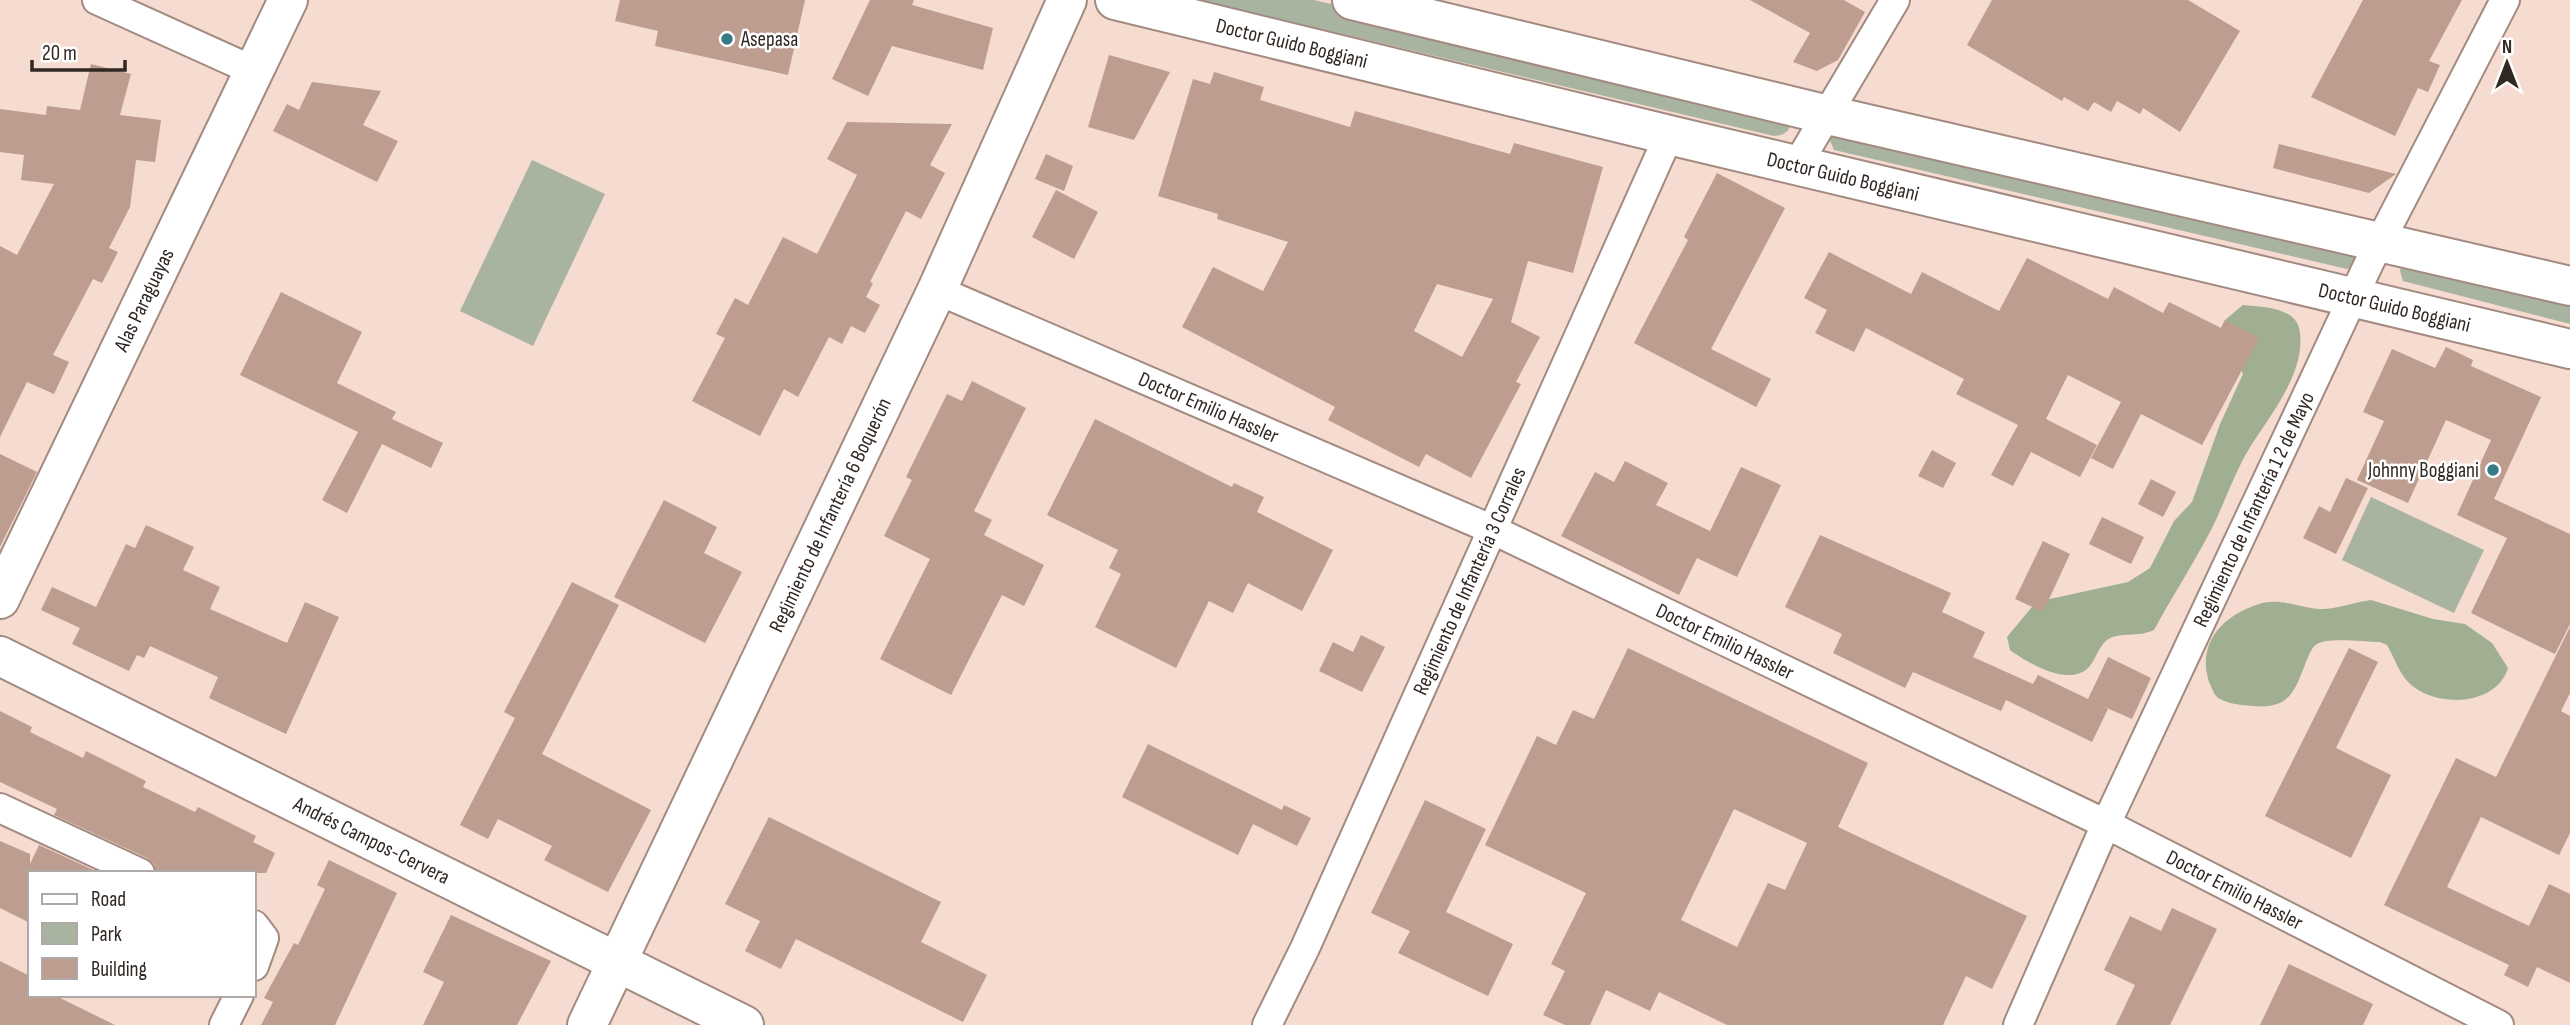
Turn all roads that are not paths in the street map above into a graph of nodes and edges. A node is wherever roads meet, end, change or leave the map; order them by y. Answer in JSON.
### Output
{"nodes":[{"id":1,"x":97,"y":0,"type":"edge"},
{"id":2,"x":288,"y":0,"type":"edge"},
{"id":3,"x":1067,"y":0,"type":"edge"},
{"id":4,"x":1115,"y":0,"type":"edge"},
{"id":5,"x":1352,"y":0,"type":"edge"},
{"id":6,"x":1895,"y":0,"type":"edge"},
{"id":7,"x":2505,"y":0,"type":"edge"},
{"id":8,"x":254,"y":71,"type":"junction"},
{"id":9,"x":1828,"y":115,"type":"junction"},
{"id":10,"x":1669,"y":135,"type":"junction"},
{"id":11,"x":1797,"y":165,"type":"junction"},
{"id":12,"x":2380,"y":241,"type":"junction"},
{"id":13,"x":2570,"y":286,"type":"edge"},
{"id":14,"x":937,"y":290,"type":"junction"},
{"id":15,"x":2353,"y":297,"type":"junction"},
{"id":16,"x":2570,"y":349,"type":"edge"},
{"id":17,"x":1491,"y":529,"type":"junction"},
{"id":18,"x":0,"y":599,"type":"edge"},
{"id":19,"x":0,"y":656,"type":"edge"},
{"id":20,"x":0,"y":808,"type":"edge"},
{"id":21,"x":2106,"y":824,"type":"junction"},
{"id":22,"x":136,"y":871,"type":"edge"},
{"id":23,"x":256,"y":926,"type":"edge"},
{"id":24,"x":256,"y":961,"type":"edge"},
{"id":25,"x":617,"y":964,"type":"junction"},
{"id":26,"x":238,"y":997,"type":"edge"},
{"id":27,"x":224,"y":1025,"type":"edge"},
{"id":28,"x":587,"y":1025,"type":"edge"},
{"id":29,"x":744,"y":1025,"type":"edge"},
{"id":30,"x":1266,"y":1025,"type":"edge"},
{"id":31,"x":2018,"y":1025,"type":"edge"},
{"id":32,"x":2499,"y":1025,"type":"edge"}],
"edges":[{"from":1,"to":8,"type":"street"},
{"from":2,"to":8,"type":"main road","name":"Alas Paraguayas"},
{"from":3,"to":14,"type":"main road","name":"Regimiento de Infantería 6 Boquerón"},
{"from":4,"to":10,"type":"main road","name":"Doctor Guido Boggiani"},
{"from":5,"to":9,"type":"main road"},
{"from":6,"to":9,"type":"street"},
{"from":7,"to":12,"type":"street","name":"Regimiento de Infantería 1 2 de Mayo"},
{"from":8,"to":18,"type":"main road","name":"Alas Paraguayas"},
{"from":9,"to":11,"type":"street"},
{"from":9,"to":12,"type":"main road"},
{"from":10,"to":11,"type":"main road","name":"Doctor Guido Boggiani"},
{"from":10,"to":17,"type":"street","name":"Regimiento de Infantería 3 Corrales"},
{"from":11,"to":15,"type":"main road","name":"Doctor Guido Boggiani"},
{"from":12,"to":13,"type":"main road"},
{"from":12,"to":15,"type":"street","name":"Regimiento de Infantería 1 2 de Mayo"},
{"from":14,"to":17,"type":"street","name":"Doctor Emilio Hassler"},
{"from":14,"to":25,"type":"main road","name":"Regimiento de Infantería 6 Boquerón"},
{"from":15,"to":16,"type":"main road","name":"Doctor Guido Boggiani"},
{"from":15,"to":21,"type":"street","name":"Regimiento de Infantería 1 2 de Mayo"},
{"from":17,"to":21,"type":"street","name":"Doctor Emilio Hassler"},
{"from":17,"to":30,"type":"street","name":"Regimiento de Infantería 3 Corrales"},
{"from":19,"to":25,"type":"main road","name":"Andrés Campos-Cervera"},
{"from":20,"to":22,"type":"street"},
{"from":21,"to":31,"type":"street","name":"Regimiento de Infantería 1 2 de Mayo"},
{"from":21,"to":32,"type":"street","name":"Doctor Emilio Hassler"},
{"from":23,"to":24,"type":"street"},
{"from":25,"to":28,"type":"main road","name":"Regimiento de Infantería 6 Boquerón"},
{"from":25,"to":29,"type":"main road","name":"Andrés Campos-Cervera"},
{"from":26,"to":27,"type":"street"}]}
